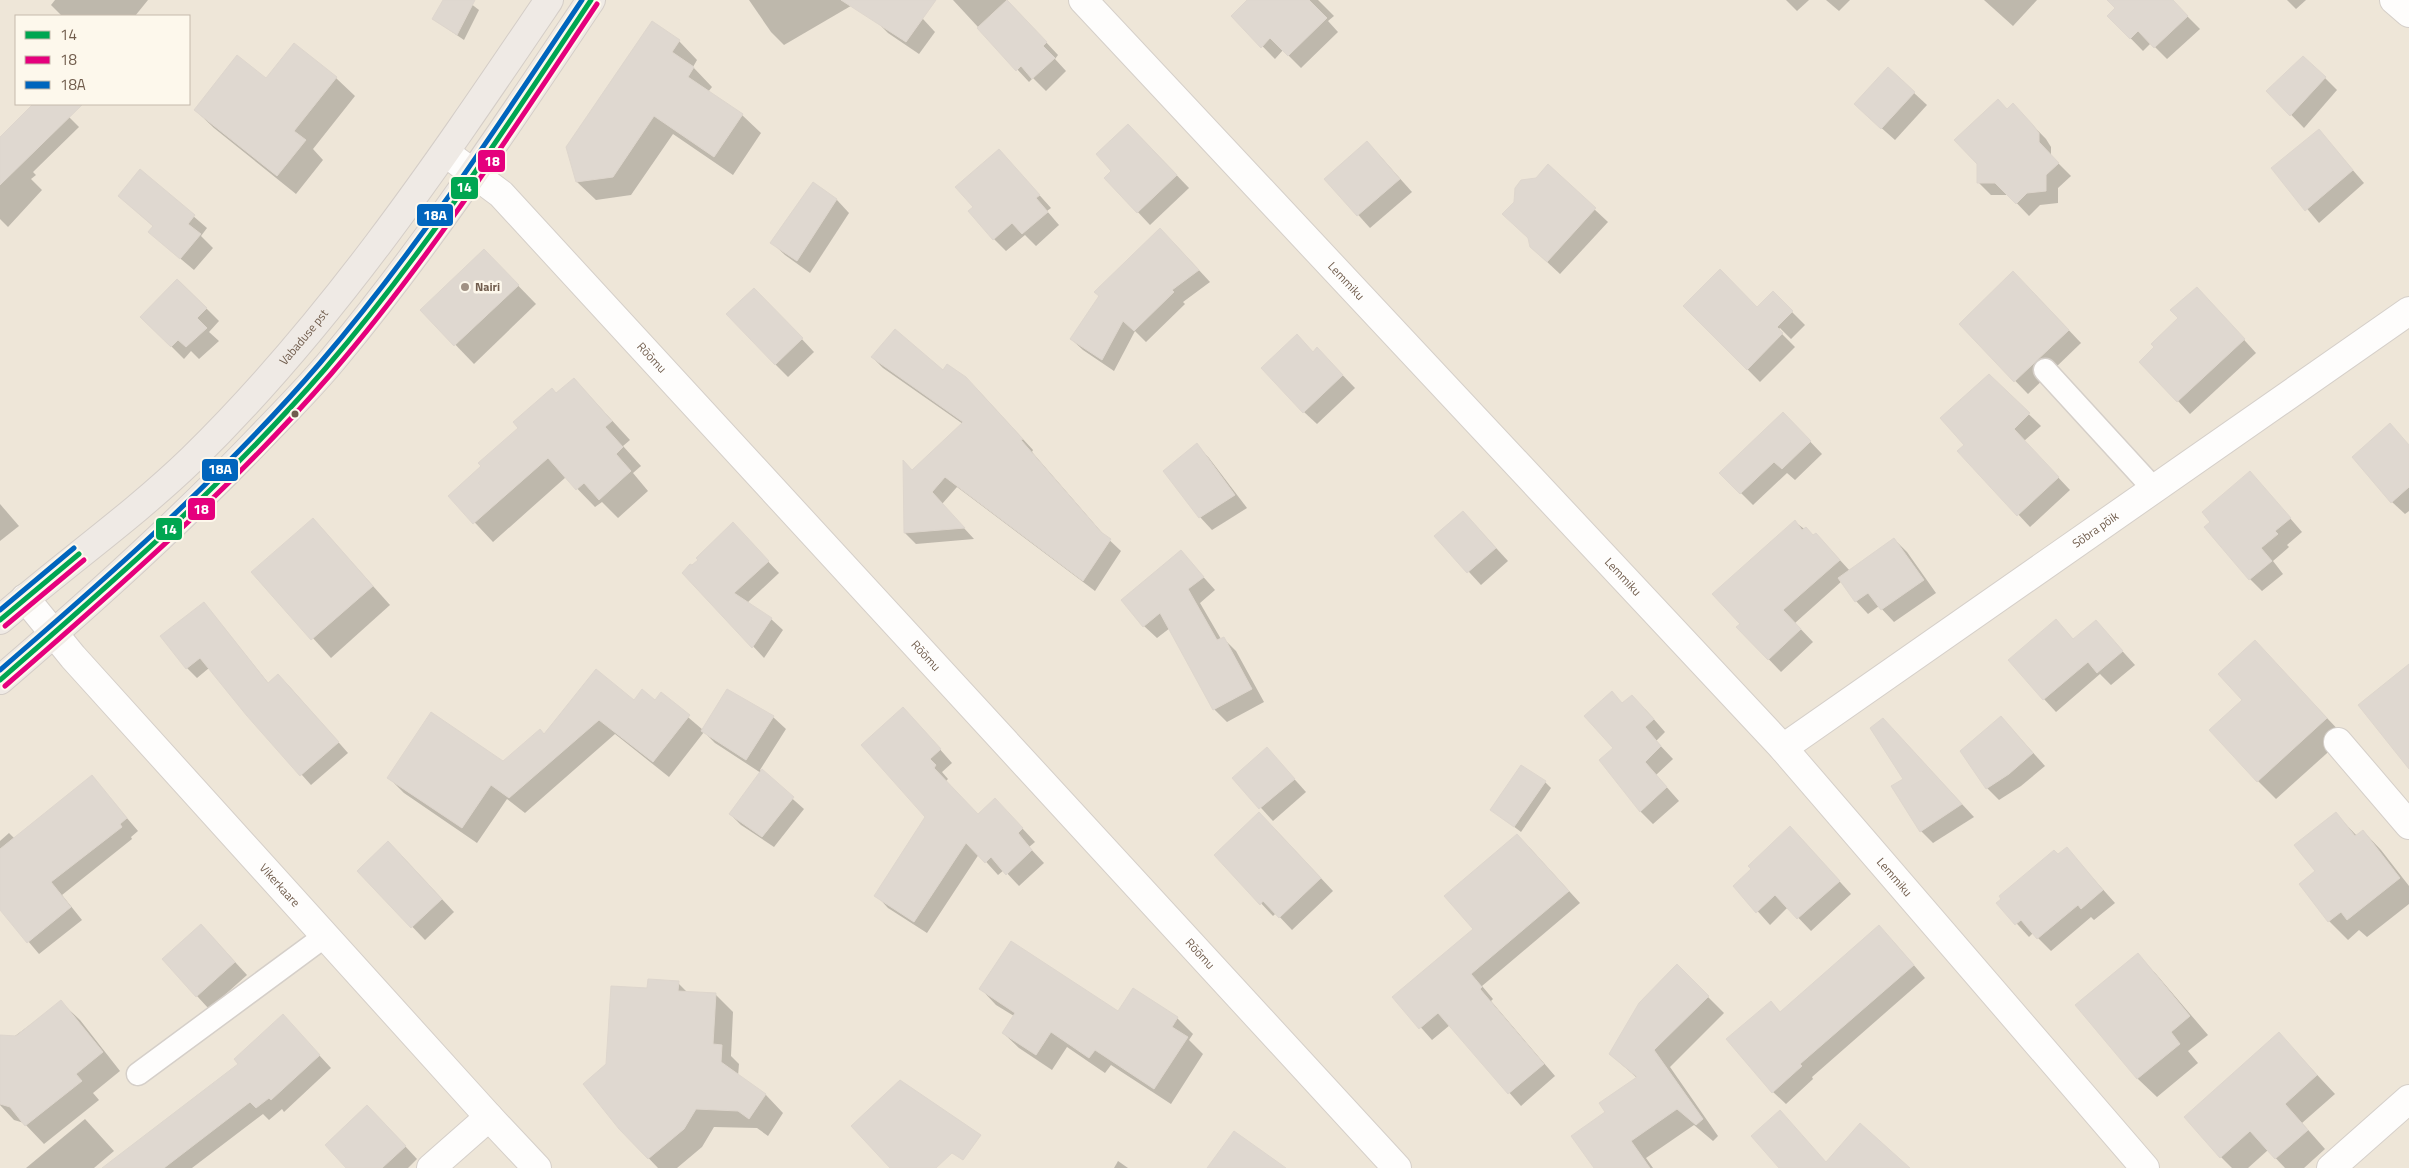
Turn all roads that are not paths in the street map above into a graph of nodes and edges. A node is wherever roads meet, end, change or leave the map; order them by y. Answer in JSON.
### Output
{"nodes":[{"id":1,"x":549,"y":0,"type":"edge"},
{"id":2,"x":591,"y":0,"type":"edge"},
{"id":3,"x":1083,"y":0,"type":"edge"},
{"id":4,"x":2394,"y":0,"type":"edge"},
{"id":5,"x":2409,"y":13,"type":"edge"},
{"id":6,"x":446,"y":153,"type":"junction"},
{"id":7,"x":474,"y":173,"type":"junction"},
{"id":8,"x":2409,"y":311,"type":"edge"},
{"id":9,"x":2045,"y":370,"type":"dead end"},
{"id":10,"x":2154,"y":489,"type":"junction"},
{"id":11,"x":25,"y":598,"type":"junction"},
{"id":12,"x":0,"y":620,"type":"edge"},
{"id":13,"x":54,"y":633,"type":"junction"},
{"id":14,"x":0,"y":680,"type":"edge"},
{"id":15,"x":2338,"y":742,"type":"dead end"},
{"id":16,"x":1783,"y":748,"type":"junction"},
{"id":17,"x":2409,"y":824,"type":"edge"},
{"id":18,"x":325,"y":936,"type":"junction"},
{"id":19,"x":138,"y":1074,"type":"dead end"},
{"id":20,"x":2409,"y":1099,"type":"edge"},
{"id":21,"x":488,"y":1117,"type":"junction"},
{"id":22,"x":432,"y":1168,"type":"edge"},
{"id":23,"x":538,"y":1168,"type":"edge"},
{"id":24,"x":1397,"y":1168,"type":"edge"},
{"id":25,"x":2145,"y":1168,"type":"edge"},
{"id":26,"x":2331,"y":1168,"type":"edge"}],
"edges":[{"from":1,"to":6,"type":"highway","name":"Vabaduse pst"},
{"from":2,"to":7,"type":"highway"},
{"from":3,"to":16,"type":"street","name":"Lemmiku"},
{"from":4,"to":5,"type":"street"},
{"from":6,"to":7,"type":"street","name":"Rõõmu"},
{"from":6,"to":11,"type":"highway","name":"Vabaduse pst"},
{"from":7,"to":13,"type":"highway"},
{"from":7,"to":24,"type":"street","name":"Rõõmu"},
{"from":8,"to":10,"type":"street","name":"Sõbra põik"},
{"from":9,"to":10,"type":"lane"},
{"from":10,"to":16,"type":"street","name":"Sõbra põik"},
{"from":11,"to":12,"type":"highway","name":"Vabaduse pst"},
{"from":11,"to":13,"type":"street","name":"Vikerkaare"},
{"from":13,"to":14,"type":"highway"},
{"from":13,"to":18,"type":"street","name":"Vikerkaare"},
{"from":15,"to":17,"type":"street"},
{"from":16,"to":25,"type":"street","name":"Lemmiku"},
{"from":18,"to":19,"type":"lane"},
{"from":18,"to":21,"type":"street","name":"Vikerkaare"},
{"from":20,"to":26,"type":"street"},
{"from":21,"to":22,"type":"street"},
{"from":21,"to":23,"type":"street","name":"Vikerkaare"}]}
